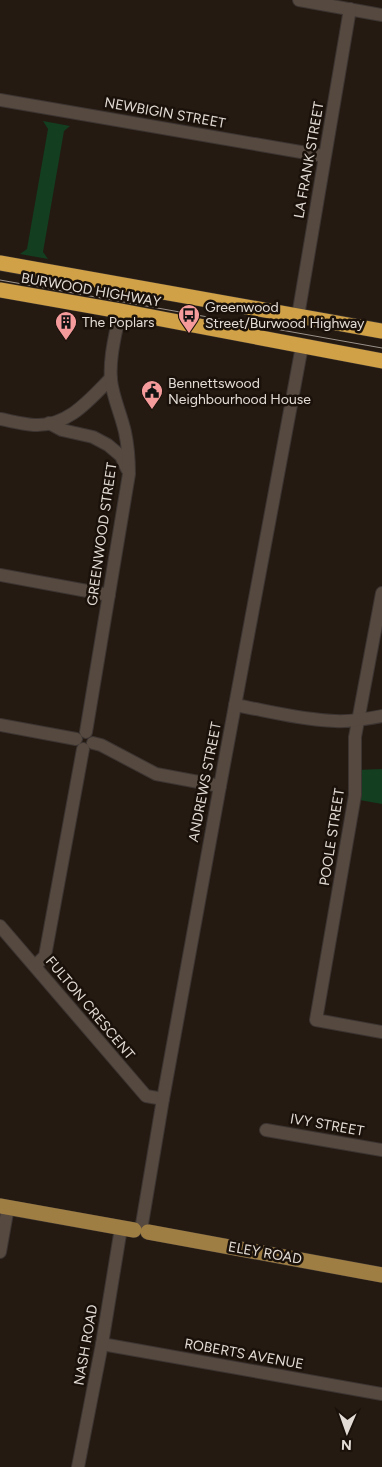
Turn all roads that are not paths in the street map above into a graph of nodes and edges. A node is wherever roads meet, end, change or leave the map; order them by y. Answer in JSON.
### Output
{"nodes":[{"id":1,"x":298,"y":0,"type":"edge"},
{"id":2,"x":350,"y":9,"type":"junction"},
{"id":3,"x":382,"y":14,"type":"edge"},
{"id":4,"x":0,"y":100,"type":"edge"},
{"id":5,"x":324,"y":156,"type":"junction"},
{"id":6,"x":0,"y":263,"type":"edge"},
{"id":7,"x":0,"y":290,"type":"edge"},
{"id":8,"x":120,"y":311,"type":"junction"},
{"id":9,"x":298,"y":316,"type":"junction"},
{"id":10,"x":382,"y":331,"type":"edge"},
{"id":11,"x":302,"y":346,"type":"junction"},
{"id":12,"x":382,"y":361,"type":"edge"},
{"id":13,"x":111,"y":378,"type":"junction"},
{"id":14,"x":0,"y":419,"type":"edge"},
{"id":15,"x":49,"y":423,"type":"junction"},
{"id":16,"x":129,"y":474,"type":"junction"},
{"id":17,"x":0,"y":575,"type":"edge"},
{"id":18,"x":382,"y":593,"type":"edge"},
{"id":19,"x":109,"y":594,"type":"junction"},
{"id":20,"x":235,"y":705,"type":"junction"},
{"id":21,"x":382,"y":716,"type":"edge"},
{"id":22,"x":358,"y":720,"type":"junction"},
{"id":23,"x":0,"y":725,"type":"edge"},
{"id":24,"x":84,"y":741,"type":"junction"},
{"id":25,"x":220,"y":786,"type":"junction"},
{"id":26,"x":0,"y":926,"type":"edge"},
{"id":27,"x":36,"y":966,"type":"junction"},
{"id":28,"x":382,"y":1032,"type":"edge"},
{"id":29,"x":163,"y":1099,"type":"junction"},
{"id":30,"x":266,"y":1130,"type":"dead end"},
{"id":31,"x":382,"y":1150,"type":"edge"},
{"id":32,"x":4,"y":1207,"type":"edge"},
{"id":33,"x":136,"y":1228,"type":"junction"},
{"id":34,"x":0,"y":1252,"type":"edge"},
{"id":35,"x":382,"y":1275,"type":"edge"},
{"id":36,"x":102,"y":1344,"type":"junction"},
{"id":37,"x":382,"y":1394,"type":"edge"},
{"id":38,"x":78,"y":1467,"type":"edge"}],
"edges":[{"from":1,"to":2,"type":"street"},
{"from":2,"to":3,"type":"street"},
{"from":2,"to":5,"type":"street","name":"LA FRANK STREET"},
{"from":4,"to":5,"type":"street","name":"NEWBIGIN STREET"},
{"from":5,"to":9,"type":"street","name":"LA FRANK STREET"},
{"from":6,"to":9,"type":"highway","name":"BURWOOD HIGHWAY"},
{"from":7,"to":8,"type":"highway","name":"BURWOOD HIGHWAY"},
{"from":8,"to":11,"type":"highway","name":"BURWOOD HIGHWAY"},
{"from":8,"to":13,"type":"street","name":"GREENWOOD STREET"},
{"from":9,"to":10,"type":"highway","name":"BURWOOD HIGHWAY"},
{"from":11,"to":12,"type":"highway","name":"BURWOOD HIGHWAY"},
{"from":11,"to":20,"type":"street","name":"ANDREWS STREET"},
{"from":13,"to":15,"type":"street"},
{"from":13,"to":16,"type":"street","name":"GREENWOOD STREET"},
{"from":14,"to":15,"type":"street"},
{"from":15,"to":16,"type":"street"},
{"from":16,"to":19,"type":"street","name":"GREENWOOD STREET"},
{"from":17,"to":19,"type":"street"},
{"from":18,"to":22,"type":"street","name":"POOLE STREET"},
{"from":19,"to":24,"type":"street","name":"GREENWOOD STREET"},
{"from":20,"to":22,"type":"street"},
{"from":20,"to":25,"type":"street","name":"ANDREWS STREET"},
{"from":21,"to":22,"type":"street"},
{"from":22,"to":28,"type":"street","name":"POOLE STREET"},
{"from":23,"to":24,"type":"street"},
{"from":24,"to":25,"type":"street"},
{"from":24,"to":27,"type":"street","name":"GREENWOOD STREET"},
{"from":25,"to":29,"type":"street","name":"ANDREWS STREET"},
{"from":26,"to":27,"type":"street","name":"FULTON CRESCENT"},
{"from":27,"to":29,"type":"street","name":"FULTON CRESCENT"},
{"from":29,"to":33,"type":"street","name":"ANDREWS STREET"},
{"from":30,"to":31,"type":"street","name":"IVY STREET"},
{"from":32,"to":33,"type":"main road","name":"ELEY ROAD"},
{"from":32,"to":34,"type":"street"},
{"from":33,"to":35,"type":"main road","name":"ELEY ROAD"},
{"from":33,"to":36,"type":"street","name":"NASH ROAD"},
{"from":36,"to":37,"type":"street","name":"ROBERTS AVENUE"},
{"from":36,"to":38,"type":"street","name":"NASH ROAD"}]}
